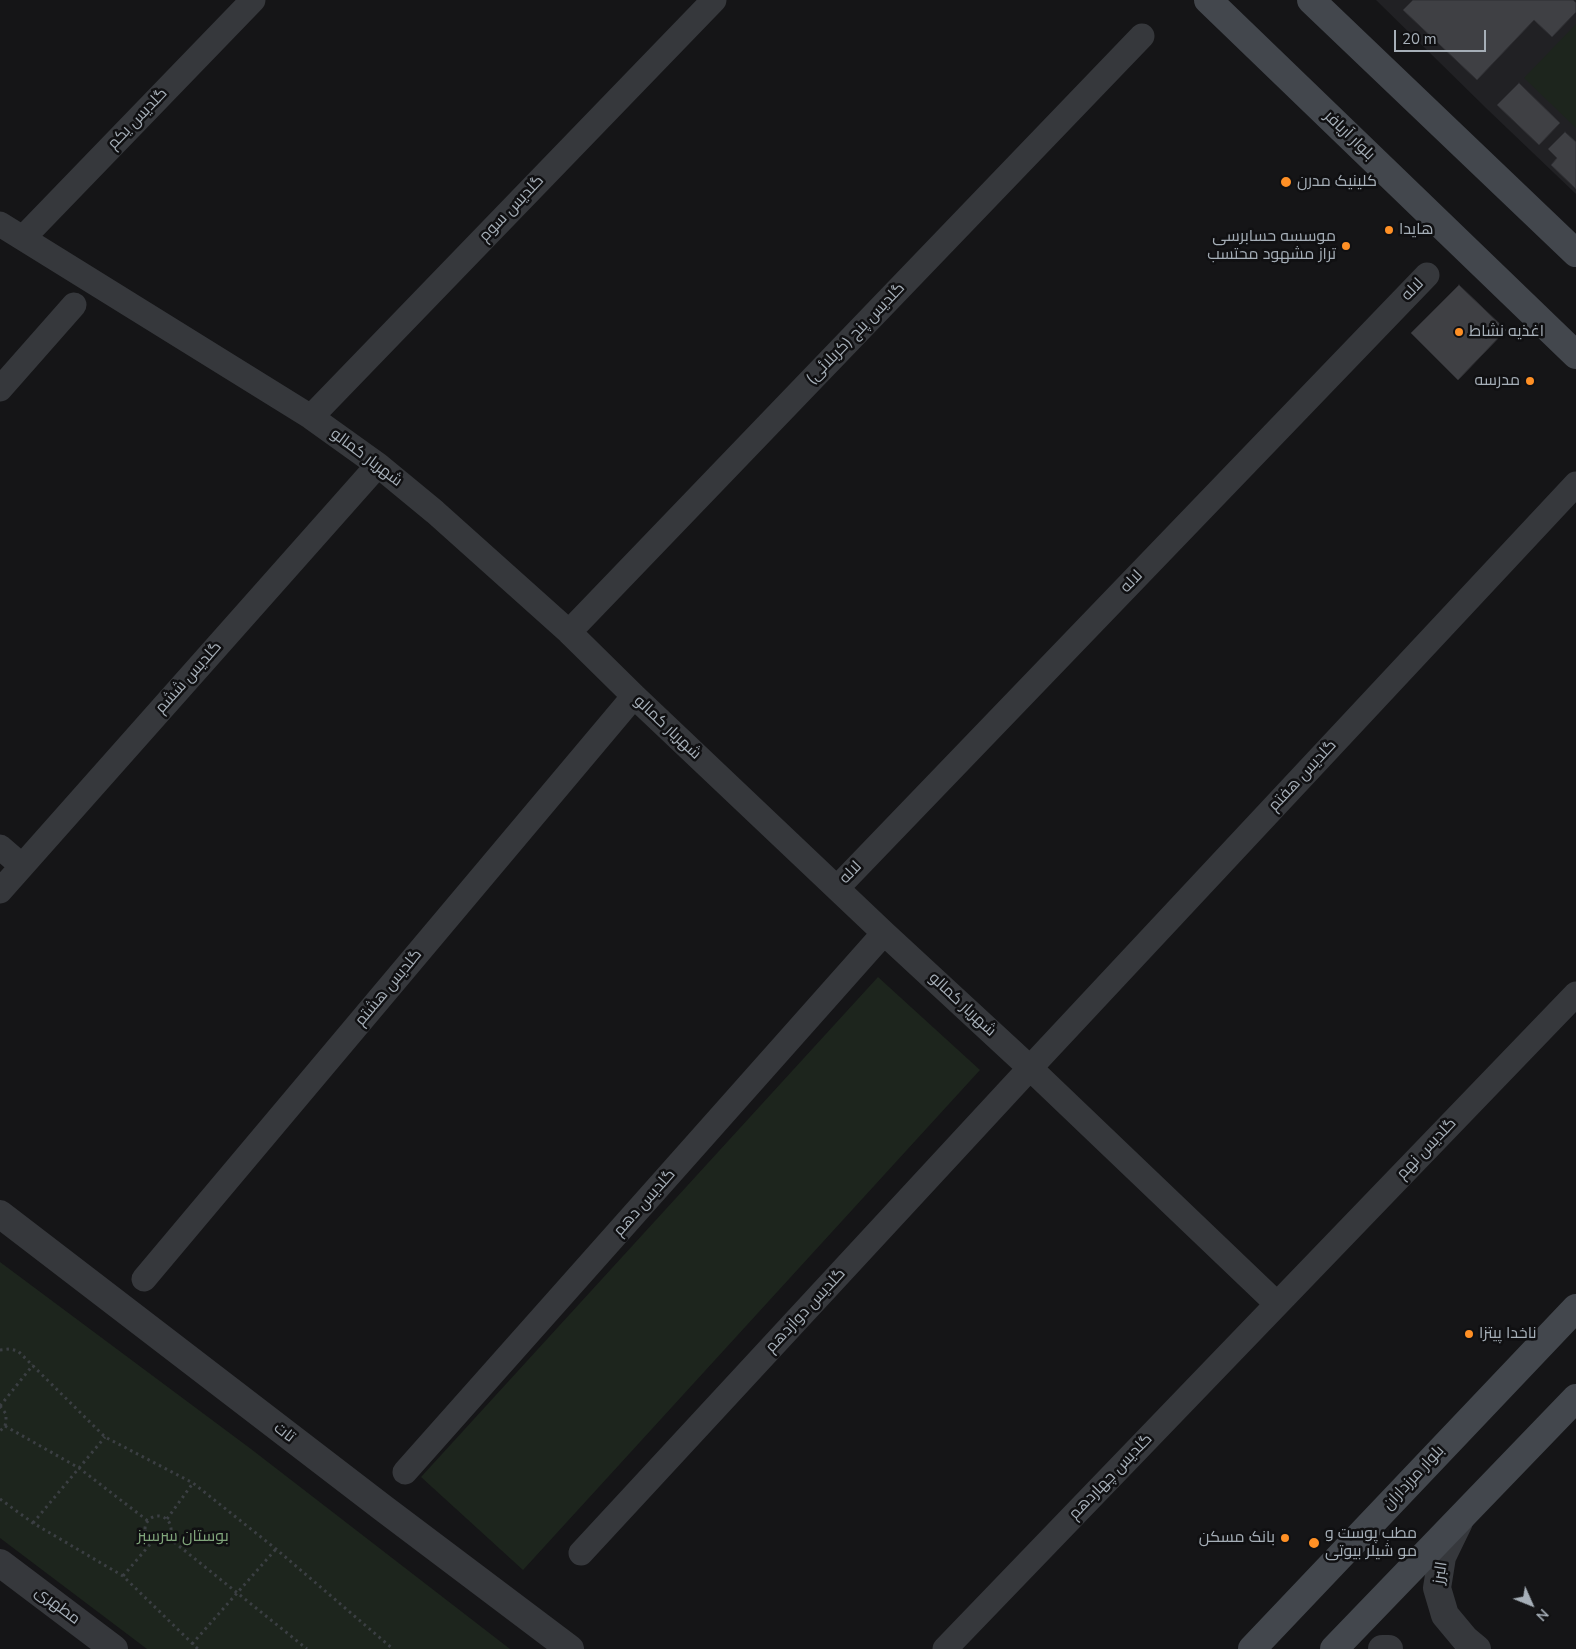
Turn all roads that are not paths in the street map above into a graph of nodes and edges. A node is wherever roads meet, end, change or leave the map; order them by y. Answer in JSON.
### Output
{"nodes":[{"id":1,"x":253,"y":0,"type":"edge"},
{"id":2,"x":714,"y":0,"type":"edge"},
{"id":3,"x":1208,"y":0,"type":"edge"},
{"id":4,"x":1312,"y":0,"type":"edge"},
{"id":5,"x":1142,"y":36,"type":"dead end"},
{"id":6,"x":0,"y":224,"type":"edge"},
{"id":7,"x":23,"y":238,"type":"junction"},
{"id":8,"x":1576,"y":254,"type":"edge"},
{"id":9,"x":1427,"y":275,"type":"dead end"},
{"id":10,"x":74,"y":305,"type":"dead end"},
{"id":11,"x":1576,"y":355,"type":"edge"},
{"id":12,"x":0,"y":389,"type":"edge"},
{"id":13,"x":311,"y":417,"type":"junction"},
{"id":14,"x":378,"y":465,"type":"junction"},
{"id":15,"x":1576,"y":484,"type":"edge"},
{"id":16,"x":569,"y":632,"type":"junction"},
{"id":17,"x":634,"y":696,"type":"junction"},
{"id":18,"x":0,"y":847,"type":"edge"},
{"id":19,"x":22,"y":866,"type":"junction"},
{"id":20,"x":837,"y":888,"type":"junction"},
{"id":21,"x":0,"y":891,"type":"edge"},
{"id":22,"x":884,"y":933,"type":"junction"},
{"id":23,"x":1576,"y":994,"type":"edge"},
{"id":24,"x":1030,"y":1068,"type":"junction"},
{"id":25,"x":0,"y":1214,"type":"edge"},
{"id":26,"x":144,"y":1279,"type":"dead end"},
{"id":27,"x":1277,"y":1304,"type":"junction"},
{"id":28,"x":1576,"y":1308,"type":"edge"},
{"id":29,"x":1576,"y":1398,"type":"edge"},
{"id":30,"x":405,"y":1472,"type":"dead end"},
{"id":31,"x":1462,"y":1516,"type":"junction"},
{"id":32,"x":581,"y":1553,"type":"dead end"},
{"id":33,"x":0,"y":1563,"type":"edge"},
{"id":34,"x":114,"y":1649,"type":"edge"},
{"id":35,"x":570,"y":1649,"type":"edge"},
{"id":36,"x":945,"y":1649,"type":"edge"},
{"id":37,"x":1252,"y":1649,"type":"edge"},
{"id":38,"x":1334,"y":1649,"type":"edge"},
{"id":39,"x":1382,"y":1649,"type":"edge"},
{"id":40,"x":1389,"y":1649,"type":"edge"},
{"id":41,"x":1477,"y":1649,"type":"edge"}],
"edges":[{"from":1,"to":7,"type":"street","name":"گلدیس یکم"},
{"from":2,"to":13,"type":"street","name":"گلدیس سوم"},
{"from":3,"to":11,"type":"main road","name":"بلوار آریافر"},
{"from":4,"to":8,"type":"main road"},
{"from":5,"to":16,"type":"street","name":"گلدیس پنج (کربلائی)"},
{"from":6,"to":7,"type":"street","name":"شهریار کمالو"},
{"from":7,"to":13,"type":"street","name":"شهریار کمالو"},
{"from":9,"to":20,"type":"street","name":"لاله"},
{"from":10,"to":12,"type":"street"},
{"from":13,"to":14,"type":"street","name":"شهریار کمالو"},
{"from":14,"to":16,"type":"street","name":"شهریار کمالو"},
{"from":14,"to":19,"type":"street","name":"گلدیس ششم"},
{"from":15,"to":24,"type":"street","name":"گلدیس هفتم"},
{"from":16,"to":17,"type":"street","name":"شهریار کمالو"},
{"from":17,"to":20,"type":"street","name":"شهریار کمالو"},
{"from":17,"to":26,"type":"street","name":"گلدیس هشتم"},
{"from":18,"to":19,"type":"street"},
{"from":19,"to":21,"type":"street","name":"گلدیس ششم"},
{"from":20,"to":22,"type":"street","name":"شهریار کمالو"},
{"from":22,"to":24,"type":"street","name":"شهریار کمالو"},
{"from":22,"to":30,"type":"street","name":"گلدیس دهم"},
{"from":23,"to":27,"type":"street","name":"گلدیس نهم"},
{"from":24,"to":27,"type":"street","name":"شهریار کمالو"},
{"from":24,"to":32,"type":"street","name":"گلدیس دوازدهم"},
{"from":25,"to":35,"type":"street","name":"تات"},
{"from":27,"to":36,"type":"street","name":"گلدیس چهاردهم"},
{"from":28,"to":37,"type":"main road","name":"بلوار مرزداران"},
{"from":29,"to":31,"type":"main road"},
{"from":31,"to":38,"type":"main road"},
{"from":31,"to":41,"type":"street","name":"البرز"},
{"from":33,"to":34,"type":"street","name":"مطهری"},
{"from":39,"to":40,"type":"street"}]}
